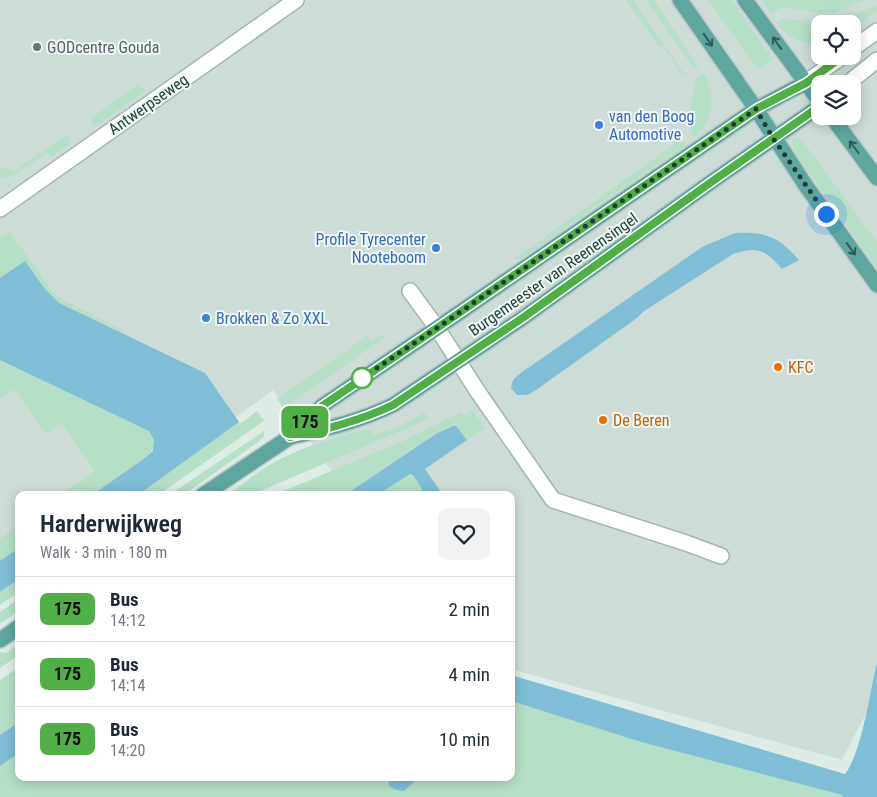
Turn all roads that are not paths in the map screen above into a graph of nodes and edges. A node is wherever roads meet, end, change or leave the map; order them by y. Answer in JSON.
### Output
{"nodes":[{"id":1,"x":296,"y":0,"type":"edge"},
{"id":2,"x":680,"y":0,"type":"edge"},
{"id":3,"x":745,"y":0,"type":"edge"},
{"id":4,"x":877,"y":31,"type":"edge"},
{"id":5,"x":861,"y":43,"type":"edge"},
{"id":6,"x":877,"y":60,"type":"edge"},
{"id":7,"x":831,"y":65,"type":"edge"},
{"id":8,"x":858,"y":75,"type":"edge"},
{"id":9,"x":806,"y":83,"type":"junction"},
{"id":10,"x":811,"y":90,"type":"edge"},
{"id":11,"x":756,"y":109,"type":"junction"},
{"id":12,"x":811,"y":111,"type":"edge"},
{"id":13,"x":838,"y":125,"type":"edge"},
{"id":14,"x":773,"y":138,"type":"junction"},
{"id":15,"x":877,"y":178,"type":"edge"},
{"id":16,"x":0,"y":209,"type":"edge"},
{"id":17,"x":877,"y":286,"type":"edge"},
{"id":18,"x":410,"y":292,"type":"dead end"},
{"id":19,"x":437,"y":328,"type":"junction"},
{"id":20,"x":458,"y":362,"type":"junction"},
{"id":21,"x":290,"y":437,"type":"junction"},
{"id":22,"x":209,"y":491,"type":"edge"},
{"id":23,"x":721,"y":556,"type":"dead end"},
{"id":24,"x":15,"y":630,"type":"edge"},
{"id":25,"x":0,"y":640,"type":"edge"}],
"edges":[{"from":1,"to":16,"type":"street","name":"Antwerpseweg"},
{"from":2,"to":11,"type":"main road","one_way":true},
{"from":9,"to":3,"type":"main road","one_way":true},
{"from":4,"to":5,"type":"street"},
{"from":6,"to":8,"type":"street"},
{"from":7,"to":9,"type":"street","name":"Burgemeester van Reenensingel"},
{"from":9,"to":10,"type":"main road"},
{"from":9,"to":11,"type":"main road","name":"Burgemeester van Reenensingel"},
{"from":11,"to":14,"type":"main road"},
{"from":11,"to":19,"type":"main road","name":"Burgemeester van Reenensingel"},
{"from":12,"to":14,"type":"main road","name":"Burgemeester van Reenensingel"},
{"from":15,"to":13,"type":"main road","one_way":true},
{"from":14,"to":17,"type":"main road","one_way":true},
{"from":14,"to":20,"type":"main road","name":"Burgemeester van Reenensingel"},
{"from":18,"to":19,"type":"street"},
{"from":19,"to":20,"type":"street"},
{"from":19,"to":21,"type":"main road","name":"Burgemeester van Reenensingel"},
{"from":20,"to":21,"type":"main road","name":"Burgemeester van Reenensingel"},
{"from":20,"to":23,"type":"street"},
{"from":21,"to":22,"type":"main road","name":"Burgemeester van Reenensingel"},
{"from":24,"to":25,"type":"main road"}]}
